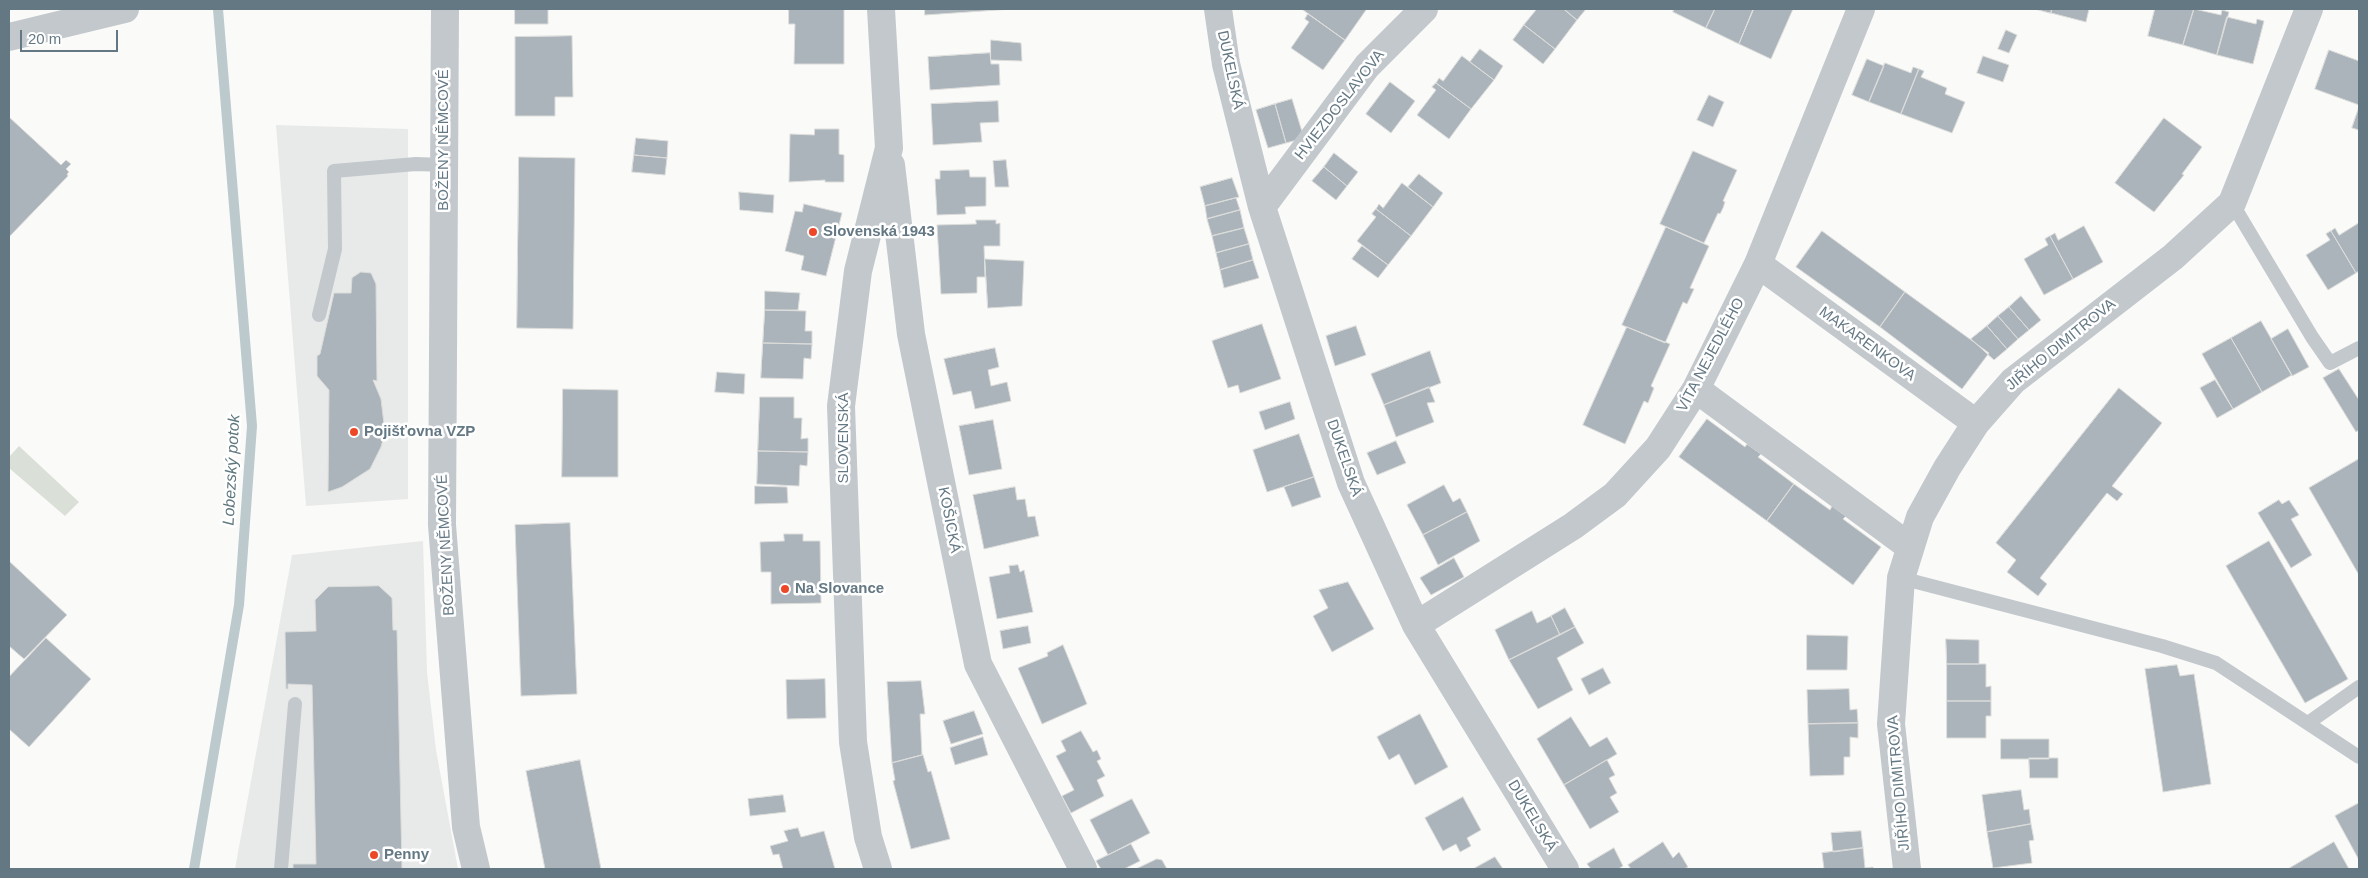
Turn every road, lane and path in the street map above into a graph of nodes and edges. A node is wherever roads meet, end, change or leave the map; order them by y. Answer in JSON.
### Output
{"nodes":[{"id":1,"x":125,"y":9,"type":"edge"},
{"id":2,"x":445,"y":9,"type":"edge"},
{"id":3,"x":881,"y":9,"type":"edge"},
{"id":4,"x":1218,"y":9,"type":"edge"},
{"id":5,"x":1424,"y":9,"type":"edge"},
{"id":6,"x":1861,"y":9,"type":"edge"},
{"id":7,"x":2309,"y":9,"type":"edge"},
{"id":8,"x":9,"y":37,"type":"edge"},
{"id":9,"x":889,"y":148,"type":"junction"},
{"id":10,"x":444,"y":165,"type":"junction"},
{"id":11,"x":2232,"y":203,"type":"junction"},
{"id":12,"x":1262,"y":207,"type":"junction"},
{"id":13,"x":1758,"y":264,"type":"junction"},
{"id":14,"x":319,"y":314,"type":"dead end"},
{"id":15,"x":2359,"y":348,"type":"edge"},
{"id":16,"x":1696,"y":389,"type":"junction"},
{"id":17,"x":1976,"y":423,"type":"junction"},
{"id":18,"x":1910,"y":548,"type":"junction"},
{"id":19,"x":1901,"y":578,"type":"junction"},
{"id":20,"x":1416,"y":625,"type":"junction"},
{"id":21,"x":2359,"y":688,"type":"edge"},
{"id":22,"x":295,"y":704,"type":"dead end"},
{"id":23,"x":2308,"y":723,"type":"junction"},
{"id":24,"x":2359,"y":757,"type":"edge"},
{"id":25,"x":281,"y":869,"type":"edge"},
{"id":26,"x":476,"y":869,"type":"edge"},
{"id":27,"x":878,"y":869,"type":"edge"},
{"id":28,"x":1083,"y":869,"type":"edge"},
{"id":29,"x":1565,"y":869,"type":"edge"},
{"id":30,"x":1907,"y":869,"type":"edge"}],
"edges":[{"from":1,"to":8,"type":"street"},
{"from":2,"to":10,"type":"street","name":"BOŽENY NĚMCOVÉ"},
{"from":3,"to":9,"type":"street","name":"SLOVENSKÁ"},
{"from":4,"to":12,"type":"street","name":"DUKELSKÁ"},
{"from":5,"to":12,"type":"street","name":"HVIEZDOSLAVOVA"},
{"from":6,"to":13,"type":"street","name":"VÍTA NEJEDLÉHO"},
{"from":7,"to":11,"type":"street","name":"JIŘÍHO DIMITROVA"},
{"from":9,"to":27,"type":"street","name":"SLOVENSKÁ"},
{"from":9,"to":28,"type":"street","name":"KOŠICKÁ"},
{"from":10,"to":14,"type":"lane"},
{"from":10,"to":26,"type":"street","name":"BOŽENY NĚMCOVÉ"},
{"from":11,"to":15,"type":"lane"},
{"from":11,"to":17,"type":"street","name":"JIŘÍHO DIMITROVA"},
{"from":12,"to":20,"type":"street","name":"DUKELSKÁ"},
{"from":13,"to":16,"type":"street","name":"VÍTA NEJEDLÉHO"},
{"from":13,"to":17,"type":"street","name":"MAKARENKOVA"},
{"from":16,"to":18,"type":"street"},
{"from":16,"to":20,"type":"street","name":"VÍTA NEJEDLÉHO"},
{"from":17,"to":18,"type":"street","name":"JIŘÍHO DIMITROVA"},
{"from":18,"to":19,"type":"street","name":"JIŘÍHO DIMITROVA"},
{"from":19,"to":23,"type":"lane"},
{"from":19,"to":30,"type":"street","name":"JIŘÍHO DIMITROVA"},
{"from":20,"to":29,"type":"street","name":"DUKELSKÁ"},
{"from":21,"to":23,"type":"lane"},
{"from":22,"to":25,"type":"lane"},
{"from":23,"to":24,"type":"lane"}]}
